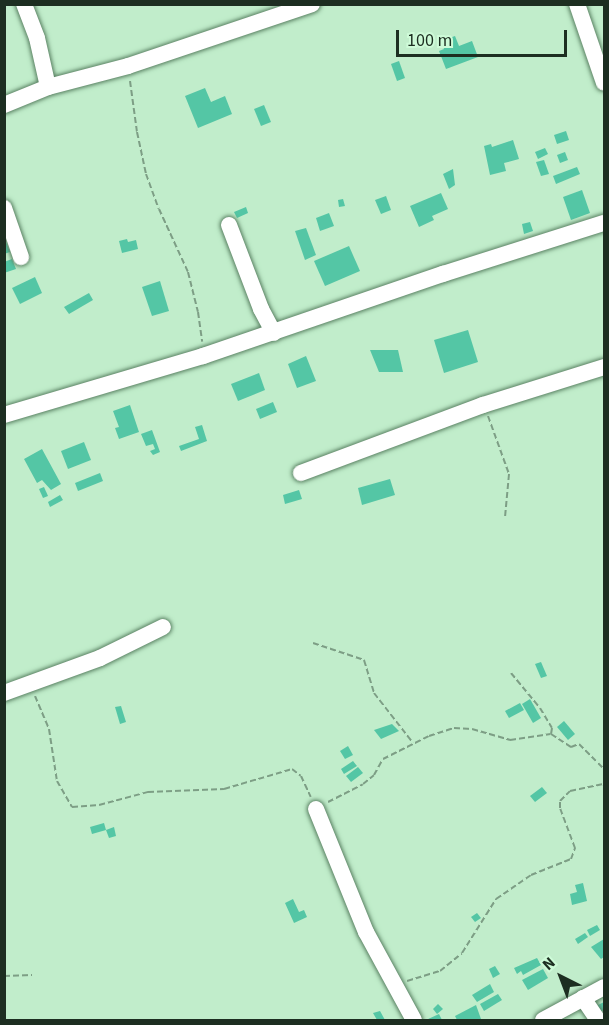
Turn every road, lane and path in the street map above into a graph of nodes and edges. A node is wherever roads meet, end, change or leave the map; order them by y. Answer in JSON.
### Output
{"nodes":[{"id":1,"x":24,"y":4,"type":"edge"},
{"id":2,"x":577,"y":4,"type":"edge"},
{"id":3,"x":309,"y":5,"type":"edge"},
{"id":4,"x":128,"y":66,"type":"junction"},
{"id":5,"x":604,"y":83,"type":"edge"},
{"id":6,"x":48,"y":87,"type":"junction"},
{"id":7,"x":4,"y":105,"type":"edge"},
{"id":8,"x":4,"y":208,"type":"edge"},
{"id":9,"x":604,"y":223,"type":"edge"},
{"id":10,"x":229,"y":225,"type":"dead end"},
{"id":11,"x":21,"y":257,"type":"dead end"},
{"id":12,"x":274,"y":333,"type":"junction"},
{"id":13,"x":203,"y":356,"type":"junction"},
{"id":14,"x":604,"y":367,"type":"edge"},
{"id":15,"x":483,"y":405,"type":"junction"},
{"id":16,"x":4,"y":415,"type":"edge"},
{"id":17,"x":302,"y":473,"type":"dead end"},
{"id":18,"x":504,"y":517,"type":"dead end"},
{"id":19,"x":163,"y":627,"type":"dead end"},
{"id":20,"x":313,"y":643,"type":"dead end"},
{"id":21,"x":511,"y":674,"type":"dead end"},
{"id":22,"x":31,"y":685,"type":"junction"},
{"id":23,"x":4,"y":693,"type":"edge"},
{"id":24,"x":551,"y":734,"type":"junction"},
{"id":25,"x":413,"y":744,"type":"junction"},
{"id":26,"x":604,"y":769,"type":"edge"},
{"id":27,"x":604,"y":784,"type":"edge"},
{"id":28,"x":316,"y":809,"type":"junction"},
{"id":29,"x":32,"y":975,"type":"dead end"},
{"id":30,"x":4,"y":976,"type":"edge"},
{"id":31,"x":604,"y":987,"type":"edge"},
{"id":32,"x":397,"y":988,"type":"junction"},
{"id":33,"x":583,"y":998,"type":"junction"},
{"id":34,"x":414,"y":1020,"type":"edge"},
{"id":35,"x":543,"y":1020,"type":"edge"},
{"id":36,"x":597,"y":1020,"type":"edge"}],
"edges":[{"from":1,"to":6,"type":"street"},
{"from":2,"to":5,"type":"street"},
{"from":3,"to":4,"type":"street"},
{"from":4,"to":6,"type":"street"},
{"from":4,"to":13,"type":"path"},
{"from":6,"to":7,"type":"street"},
{"from":8,"to":11,"type":"street"},
{"from":9,"to":12,"type":"street"},
{"from":10,"to":12,"type":"street"},
{"from":12,"to":13,"type":"street"},
{"from":13,"to":16,"type":"street"},
{"from":14,"to":15,"type":"street"},
{"from":15,"to":17,"type":"street"},
{"from":15,"to":18,"type":"path"},
{"from":19,"to":22,"type":"street"},
{"from":20,"to":25,"type":"path"},
{"from":21,"to":24,"type":"path"},
{"from":22,"to":23,"type":"street"},
{"from":22,"to":28,"type":"path"},
{"from":24,"to":25,"type":"path"},
{"from":24,"to":26,"type":"path"},
{"from":25,"to":28,"type":"path"},
{"from":27,"to":32,"type":"path"},
{"from":28,"to":32,"type":"street"},
{"from":29,"to":30,"type":"path"},
{"from":31,"to":33,"type":"street"},
{"from":32,"to":34,"type":"street"},
{"from":33,"to":35,"type":"street"},
{"from":33,"to":36,"type":"street"}]}
